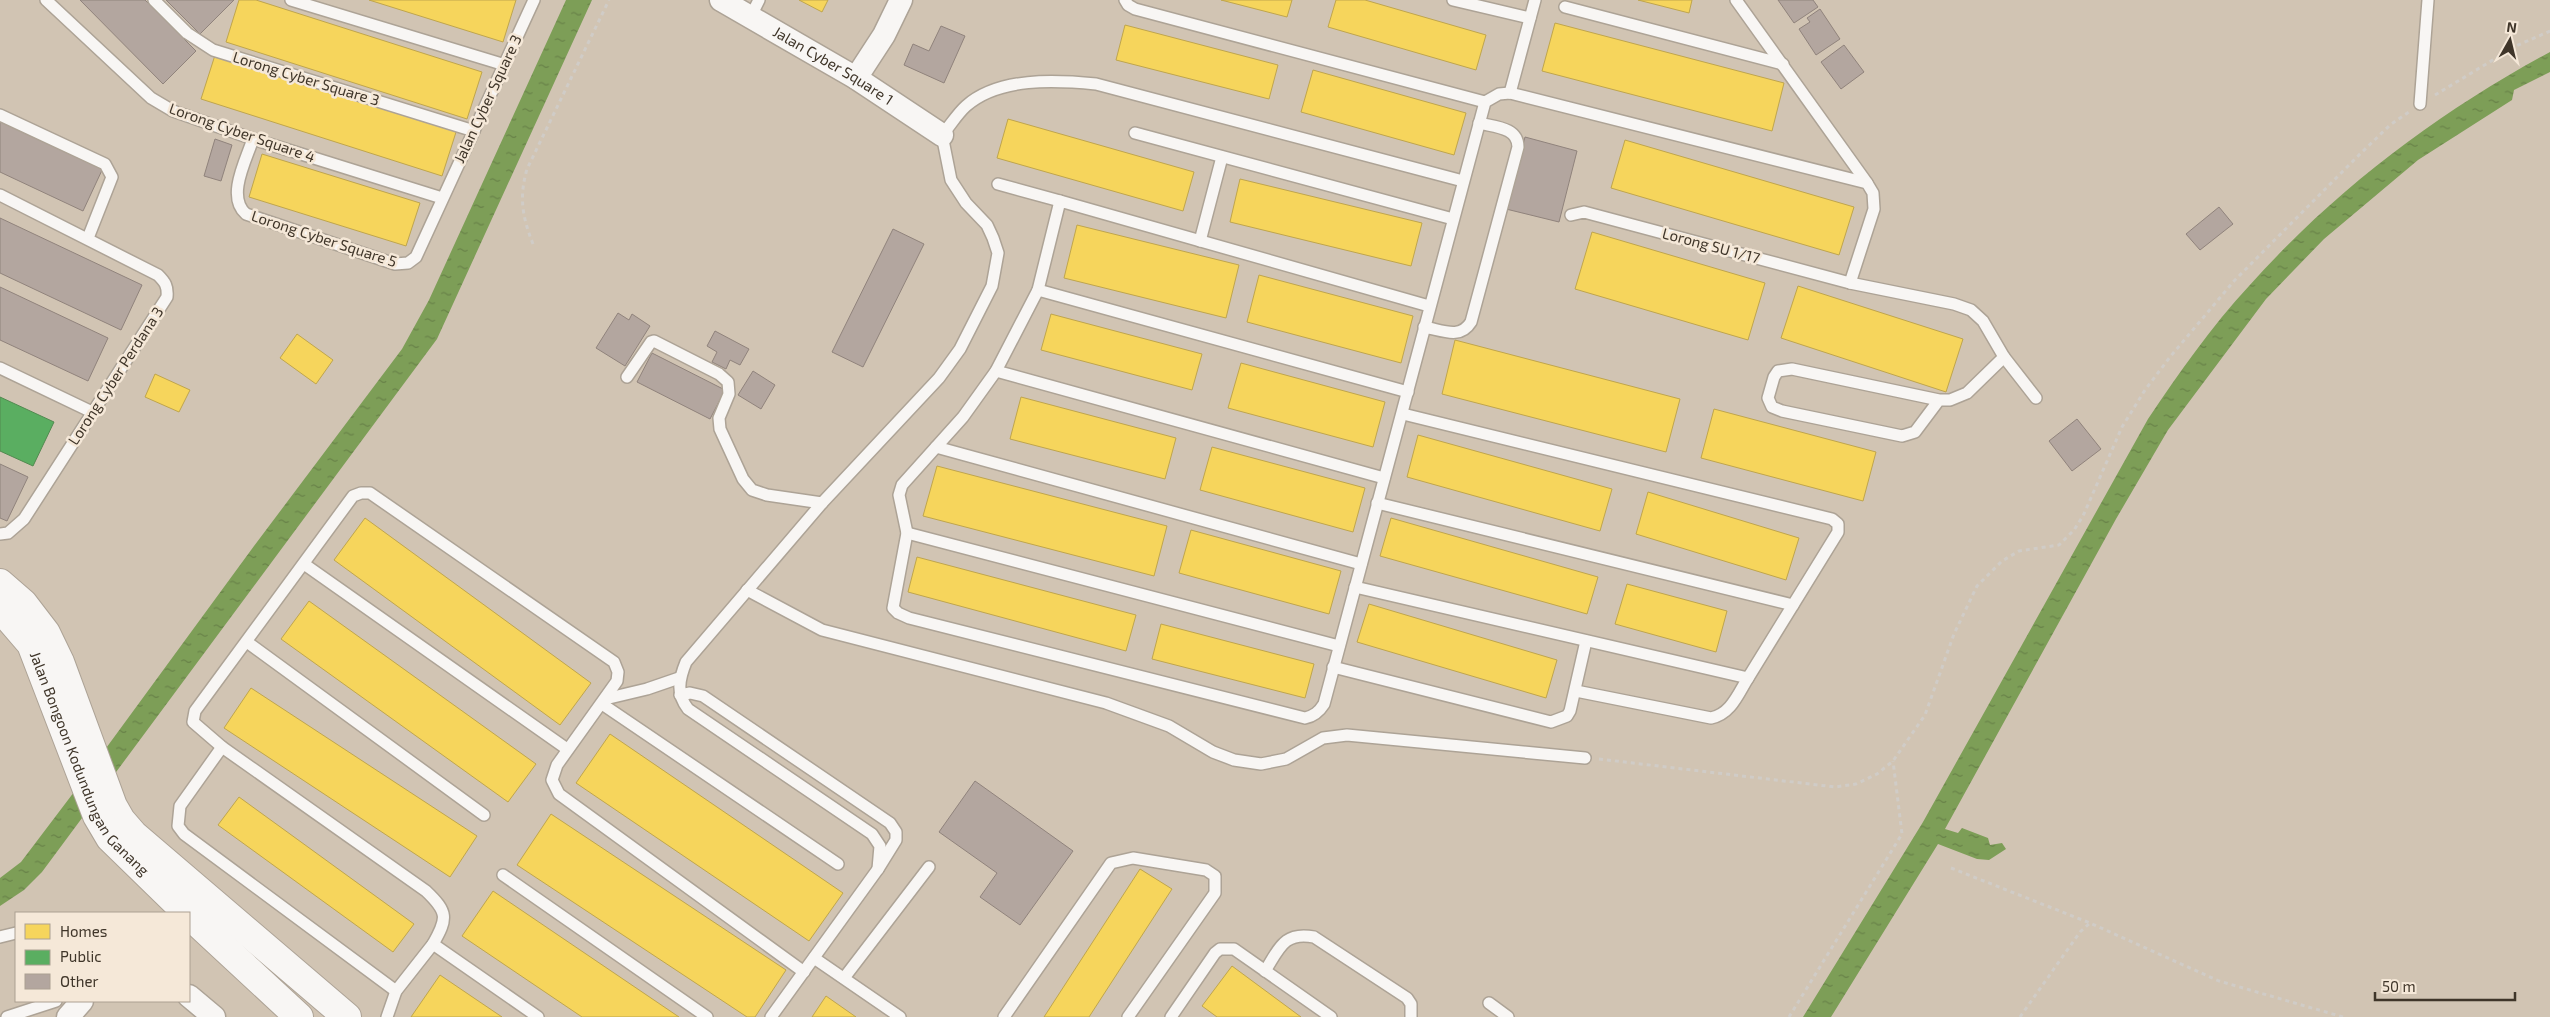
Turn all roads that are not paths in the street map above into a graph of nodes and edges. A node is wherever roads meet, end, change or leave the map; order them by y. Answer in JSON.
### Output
{"nodes":[{"id":1,"x":46,"y":0,"type":"edge"},
{"id":2,"x":154,"y":0,"type":"edge"},
{"id":3,"x":291,"y":0,"type":"edge"},
{"id":4,"x":534,"y":0,"type":"edge"},
{"id":5,"x":721,"y":0,"type":"edge"},
{"id":6,"x":900,"y":0,"type":"edge"},
{"id":7,"x":1125,"y":0,"type":"edge"},
{"id":8,"x":1453,"y":0,"type":"edge"},
{"id":9,"x":1535,"y":0,"type":"edge"},
{"id":10,"x":1736,"y":0,"type":"edge"},
{"id":11,"x":2428,"y":0,"type":"edge"},
{"id":12,"x":1565,"y":6,"type":"dead end"},
{"id":13,"x":755,"y":9,"type":"edge"},
{"id":14,"x":1530,"y":18,"type":"junction"},
{"id":15,"x":1782,"y":64,"type":"junction"},
{"id":16,"x":505,"y":65,"type":"junction"},
{"id":17,"x":856,"y":78,"type":"junction"},
{"id":18,"x":1510,"y":93,"type":"junction"},
{"id":19,"x":1485,"y":102,"type":"junction"},
{"id":20,"x":2420,"y":104,"type":"road end"},
{"id":21,"x":0,"y":115,"type":"edge"},
{"id":22,"x":1479,"y":123,"type":"junction"},
{"id":23,"x":474,"y":131,"type":"junction"},
{"id":24,"x":1135,"y":133,"type":"dead end"},
{"id":25,"x":942,"y":136,"type":"junction"},
{"id":26,"x":253,"y":139,"type":"junction"},
{"id":27,"x":1222,"y":157,"type":"junction"},
{"id":28,"x":1464,"y":181,"type":"junction"},
{"id":29,"x":1867,"y":183,"type":"junction"},
{"id":30,"x":998,"y":184,"type":"dead end"},
{"id":31,"x":0,"y":195,"type":"edge"},
{"id":32,"x":442,"y":198,"type":"junction"},
{"id":33,"x":1060,"y":202,"type":"junction"},
{"id":34,"x":1571,"y":215,"type":"dead end"},
{"id":35,"x":1453,"y":220,"type":"junction"},
{"id":36,"x":88,"y":238,"type":"junction"},
{"id":37,"x":1200,"y":241,"type":"junction"},
{"id":38,"x":1850,"y":283,"type":"junction"},
{"id":39,"x":1038,"y":290,"type":"junction"},
{"id":40,"x":1429,"y":306,"type":"junction"},
{"id":41,"x":1424,"y":327,"type":"junction"},
{"id":42,"x":2004,"y":357,"type":"junction"},
{"id":43,"x":0,"y":368,"type":"edge"},
{"id":44,"x":996,"y":370,"type":"junction"},
{"id":45,"x":628,"y":376,"type":"dead end"},
{"id":46,"x":1408,"y":392,"type":"junction"},
{"id":47,"x":2036,"y":398,"type":"dead end"},
{"id":48,"x":1939,"y":400,"type":"junction"},
{"id":49,"x":92,"y":412,"type":"junction"},
{"id":50,"x":1403,"y":414,"type":"junction"},
{"id":51,"x":936,"y":448,"type":"junction"},
{"id":52,"x":1384,"y":478,"type":"junction"},
{"id":53,"x":822,"y":503,"type":"junction"},
{"id":54,"x":1377,"y":503,"type":"junction"},
{"id":55,"x":906,"y":533,"type":"junction"},
{"id":56,"x":0,"y":534,"type":"edge"},
{"id":57,"x":304,"y":564,"type":"junction"},
{"id":58,"x":1361,"y":564,"type":"junction"},
{"id":59,"x":0,"y":583,"type":"edge"},
{"id":60,"x":1355,"y":587,"type":"junction"},
{"id":61,"x":748,"y":590,"type":"junction"},
{"id":62,"x":1793,"y":605,"type":"junction"},
{"id":63,"x":0,"y":608,"type":"edge"},
{"id":64,"x":1586,"y":641,"type":"junction"},
{"id":65,"x":246,"y":642,"type":"junction"},
{"id":66,"x":1339,"y":646,"type":"junction"},
{"id":67,"x":1333,"y":667,"type":"junction"},
{"id":68,"x":679,"y":678,"type":"junction"},
{"id":69,"x":1748,"y":678,"type":"junction"},
{"id":70,"x":1576,"y":691,"type":"junction"},
{"id":71,"x":680,"y":695,"type":"junction"},
{"id":72,"x":604,"y":702,"type":"junction"},
{"id":73,"x":222,"y":746,"type":"junction"},
{"id":74,"x":82,"y":748,"type":"junction"},
{"id":75,"x":567,"y":749,"type":"junction"},
{"id":76,"x":1585,"y":758,"type":"road end"},
{"id":77,"x":105,"y":811,"type":"junction"},
{"id":78,"x":484,"y":815,"type":"dead end"},
{"id":79,"x":838,"y":864,"type":"dead end"},
{"id":80,"x":928,"y":867,"type":"dead end"},
{"id":81,"x":878,"y":869,"type":"junction"},
{"id":82,"x":503,"y":875,"type":"dead end"},
{"id":83,"x":186,"y":912,"type":"edge"},
{"id":84,"x":190,"y":916,"type":"edge"},
{"id":85,"x":15,"y":933,"type":"edge"},
{"id":86,"x":0,"y":937,"type":"edge"},
{"id":87,"x":433,"y":944,"type":"junction"},
{"id":88,"x":814,"y":958,"type":"junction"},
{"id":89,"x":1265,"y":971,"type":"junction"},
{"id":90,"x":804,"y":972,"type":"junction"},
{"id":91,"x":844,"y":978,"type":"junction"},
{"id":92,"x":396,"y":991,"type":"junction"},
{"id":93,"x":190,"y":997,"type":"edge"},
{"id":94,"x":53,"y":1002,"type":"edge"},
{"id":95,"x":81,"y":1002,"type":"edge"},
{"id":96,"x":1489,"y":1004,"type":"dead end"},
{"id":97,"x":1177,"y":1015,"type":"edge"},
{"id":98,"x":7,"y":1017,"type":"edge"},
{"id":99,"x":68,"y":1017,"type":"edge"},
{"id":100,"x":214,"y":1017,"type":"edge"},
{"id":101,"x":299,"y":1017,"type":"edge"},
{"id":102,"x":347,"y":1017,"type":"edge"},
{"id":103,"x":387,"y":1017,"type":"edge"},
{"id":104,"x":538,"y":1017,"type":"edge"},
{"id":105,"x":707,"y":1017,"type":"edge"},
{"id":106,"x":771,"y":1017,"type":"edge"},
{"id":107,"x":900,"y":1017,"type":"edge"},
{"id":108,"x":1004,"y":1017,"type":"edge"},
{"id":109,"x":1128,"y":1017,"type":"edge"},
{"id":110,"x":1331,"y":1017,"type":"edge"},
{"id":111,"x":1411,"y":1017,"type":"edge"},
{"id":112,"x":1508,"y":1017,"type":"edge"}],
"edges":[{"from":1,"to":26,"type":"lane","name":"Lorong Cyber Square 4"},
{"from":2,"to":23,"type":"lane","name":"Lorong Cyber Square 3"},
{"from":3,"to":16,"type":"lane"},
{"from":4,"to":16,"type":"lane","name":"Jalan Cyber Square 3"},
{"from":5,"to":13,"type":"street","name":"Jalan Cyber Square 1"},
{"from":6,"to":17,"type":"street"},
{"from":7,"to":19,"type":"lane"},
{"from":8,"to":14,"type":"lane"},
{"from":9,"to":14,"type":"lane"},
{"from":10,"to":15,"type":"lane"},
{"from":11,"to":20,"type":"lane"},
{"from":12,"to":15,"type":"lane"},
{"from":13,"to":17,"type":"street","name":"Jalan Cyber Square 1"},
{"from":14,"to":18,"type":"lane"},
{"from":15,"to":29,"type":"lane"},
{"from":16,"to":23,"type":"lane","name":"Jalan Cyber Square 3"},
{"from":17,"to":25,"type":"street","name":"Jalan Cyber Square 1"},
{"from":18,"to":19,"type":"lane"},
{"from":18,"to":29,"type":"lane"},
{"from":19,"to":22,"type":"lane"},
{"from":21,"to":36,"type":"lane"},
{"from":22,"to":28,"type":"lane"},
{"from":22,"to":41,"type":"lane"},
{"from":23,"to":32,"type":"lane","name":"Jalan Cyber Square 3"},
{"from":24,"to":27,"type":"lane"},
{"from":25,"to":28,"type":"lane"},
{"from":25,"to":53,"type":"lane"},
{"from":26,"to":32,"type":"lane","name":"Lorong Cyber Square 4"},
{"from":26,"to":32,"type":"lane","name":"Lorong Cyber Square 5"},
{"from":27,"to":35,"type":"lane"},
{"from":27,"to":37,"type":"lane"},
{"from":28,"to":35,"type":"lane"},
{"from":29,"to":38,"type":"lane"},
{"from":30,"to":33,"type":"lane"},
{"from":31,"to":36,"type":"lane"},
{"from":33,"to":37,"type":"lane"},
{"from":33,"to":39,"type":"lane"},
{"from":34,"to":38,"type":"lane","name":"Lorong SU 1/17"},
{"from":35,"to":40,"type":"lane"},
{"from":36,"to":49,"type":"lane","name":"Lorong Cyber Perdana 3"},
{"from":37,"to":40,"type":"lane"},
{"from":38,"to":42,"type":"lane","name":"Lorong SU 1/17"},
{"from":39,"to":44,"type":"lane"},
{"from":39,"to":46,"type":"lane"},
{"from":40,"to":41,"type":"lane"},
{"from":41,"to":46,"type":"lane"},
{"from":42,"to":47,"type":"lane","name":"Lorong SU 1/17"},
{"from":42,"to":48,"type":"lane"},
{"from":43,"to":49,"type":"lane"},
{"from":44,"to":51,"type":"lane"},
{"from":44,"to":52,"type":"lane"},
{"from":45,"to":53,"type":"lane"},
{"from":46,"to":50,"type":"lane"},
{"from":48,"to":48,"type":"lane"},
{"from":49,"to":56,"type":"lane","name":"Lorong Cyber Perdana 3"},
{"from":50,"to":52,"type":"lane"},
{"from":50,"to":62,"type":"lane"},
{"from":51,"to":55,"type":"lane"},
{"from":51,"to":58,"type":"lane"},
{"from":52,"to":54,"type":"lane"},
{"from":53,"to":61,"type":"lane"},
{"from":54,"to":58,"type":"lane"},
{"from":54,"to":62,"type":"lane"},
{"from":55,"to":66,"type":"lane"},
{"from":55,"to":67,"type":"lane"},
{"from":57,"to":65,"type":"lane"},
{"from":57,"to":72,"type":"lane"},
{"from":57,"to":75,"type":"lane"},
{"from":58,"to":60,"type":"lane"},
{"from":59,"to":74,"type":"street"},
{"from":60,"to":64,"type":"lane"},
{"from":60,"to":66,"type":"lane"},
{"from":61,"to":68,"type":"lane"},
{"from":61,"to":76,"type":"lane"},
{"from":62,"to":69,"type":"lane"},
{"from":63,"to":74,"type":"street","name":"Jalan Bongoon Kodundungan Ganang"},
{"from":64,"to":69,"type":"lane"},
{"from":64,"to":70,"type":"lane"},
{"from":65,"to":73,"type":"lane"},
{"from":65,"to":78,"type":"lane"},
{"from":66,"to":67,"type":"lane"},
{"from":67,"to":70,"type":"lane"},
{"from":68,"to":71,"type":"lane"},
{"from":68,"to":72,"type":"lane"},
{"from":69,"to":70,"type":"lane"},
{"from":71,"to":81,"type":"lane"},
{"from":71,"to":81,"type":"lane"},
{"from":72,"to":75,"type":"lane"},
{"from":72,"to":79,"type":"lane"},
{"from":73,"to":87,"type":"lane"},
{"from":73,"to":92,"type":"lane"},
{"from":74,"to":77,"type":"street","name":"Jalan Bongoon Kodundungan Ganang"},
{"from":75,"to":90,"type":"lane"},
{"from":77,"to":83,"type":"street","name":"Jalan Bongoon Kodundungan Ganang"},
{"from":77,"to":102,"type":"street"},
{"from":80,"to":91,"type":"lane"},
{"from":81,"to":88,"type":"lane"},
{"from":82,"to":105,"type":"lane"},
{"from":84,"to":101,"type":"street","name":"Jalan Bongoon Kodundungan Ganang"},
{"from":85,"to":86,"type":"lane"},
{"from":87,"to":92,"type":"lane"},
{"from":87,"to":104,"type":"lane"},
{"from":88,"to":90,"type":"lane"},
{"from":88,"to":91,"type":"lane"},
{"from":89,"to":97,"type":"lane"},
{"from":89,"to":110,"type":"lane"},
{"from":89,"to":111,"type":"lane"},
{"from":90,"to":106,"type":"lane"},
{"from":91,"to":107,"type":"lane"},
{"from":92,"to":103,"type":"lane"},
{"from":93,"to":100,"type":"street"},
{"from":94,"to":98,"type":"lane"},
{"from":95,"to":99,"type":"street"},
{"from":96,"to":112,"type":"lane"},
{"from":108,"to":109,"type":"lane"}]}
